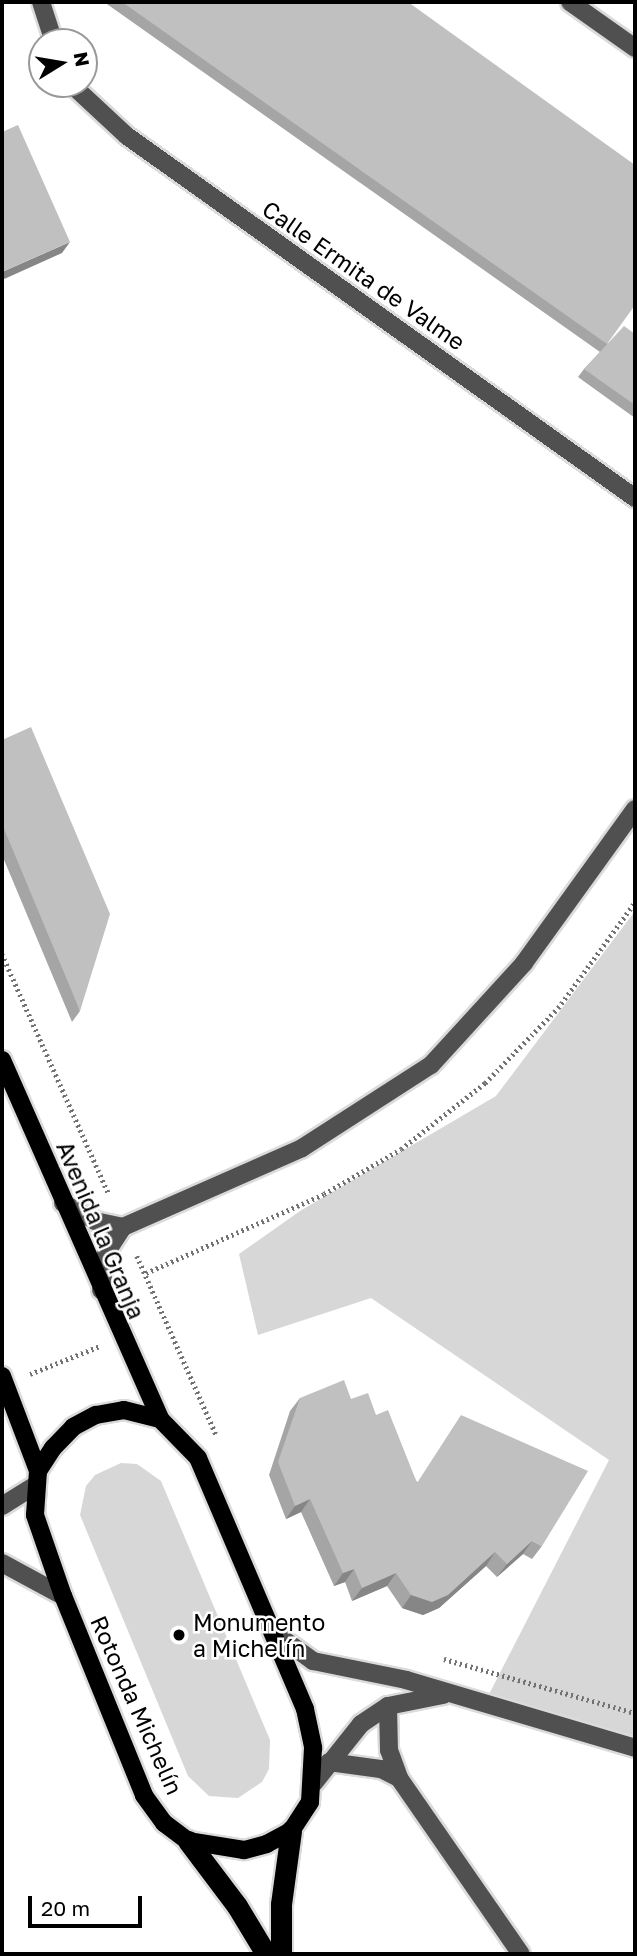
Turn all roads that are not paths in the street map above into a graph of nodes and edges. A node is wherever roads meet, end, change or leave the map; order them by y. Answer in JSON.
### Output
{"nodes":[{"id":1,"x":41,"y":2,"type":"edge"},
{"id":2,"x":570,"y":2,"type":"edge"},
{"id":3,"x":49,"y":28,"type":"edge"},
{"id":4,"x":635,"y":48,"type":"edge"},
{"id":5,"x":86,"y":98,"type":"edge"},
{"id":6,"x":635,"y":498,"type":"edge"},
{"id":7,"x":635,"y":809,"type":"edge"},
{"id":8,"x":2,"y":1060,"type":"edge"},
{"id":9,"x":63,"y":1203,"type":"junction"},
{"id":10,"x":123,"y":1227,"type":"junction"},
{"id":11,"x":101,"y":1290,"type":"junction"},
{"id":12,"x":4,"y":1380,"type":"edge"},
{"id":13,"x":160,"y":1419,"type":"junction"},
{"id":14,"x":37,"y":1478,"type":"junction"},
{"id":15,"x":2,"y":1506,"type":"edge"},
{"id":16,"x":2,"y":1563,"type":"edge"},
{"id":17,"x":63,"y":1596,"type":"junction"},
{"id":18,"x":272,"y":1631,"type":"junction"},
{"id":19,"x":449,"y":1694,"type":"junction"},
{"id":20,"x":388,"y":1706,"type":"junction"},
{"id":21,"x":635,"y":1748,"type":"edge"},
{"id":22,"x":329,"y":1762,"type":"junction"},
{"id":23,"x":398,"y":1778,"type":"junction"},
{"id":24,"x":314,"y":1783,"type":"junction"},
{"id":25,"x":291,"y":1831,"type":"junction"},
{"id":26,"x":188,"y":1841,"type":"junction"},
{"id":27,"x":266,"y":1954,"type":"edge"},
{"id":28,"x":281,"y":1954,"type":"edge"},
{"id":29,"x":521,"y":1954,"type":"edge"}],
"edges":[{"from":1,"to":3,"type":"street"},
{"from":2,"to":4,"type":"street"},
{"from":5,"to":6,"type":"street","name":"Calle Ermita de Valme"},
{"from":7,"to":10,"type":"street"},
{"from":8,"to":9,"type":"main road","name":"Avenida la Granja"},
{"from":9,"to":10,"type":"street"},
{"from":9,"to":11,"type":"main road","name":"Avenida la Granja"},
{"from":10,"to":11,"type":"street"},
{"from":11,"to":13,"type":"main road","name":"Avenida la Granja"},
{"from":12,"to":14,"type":"main road"},
{"from":13,"to":14,"type":"main road"},
{"from":13,"to":18,"type":"main road"},
{"from":14,"to":15,"type":"street"},
{"from":14,"to":17,"type":"main road","name":"Rotonda Michelín"},
{"from":16,"to":17,"type":"street"},
{"from":17,"to":26,"type":"main road","name":"Rotonda Michelín"},
{"from":18,"to":19,"type":"street"},
{"from":18,"to":24,"type":"main road"},
{"from":19,"to":20,"type":"street"},
{"from":19,"to":21,"type":"street"},
{"from":20,"to":22,"type":"street"},
{"from":20,"to":23,"type":"street"},
{"from":22,"to":23,"type":"street"},
{"from":22,"to":24,"type":"street"},
{"from":23,"to":29,"type":"street"},
{"from":24,"to":25,"type":"main road"},
{"from":25,"to":26,"type":"main road"},
{"from":25,"to":28,"type":"highway"},
{"from":26,"to":27,"type":"highway"}]}
